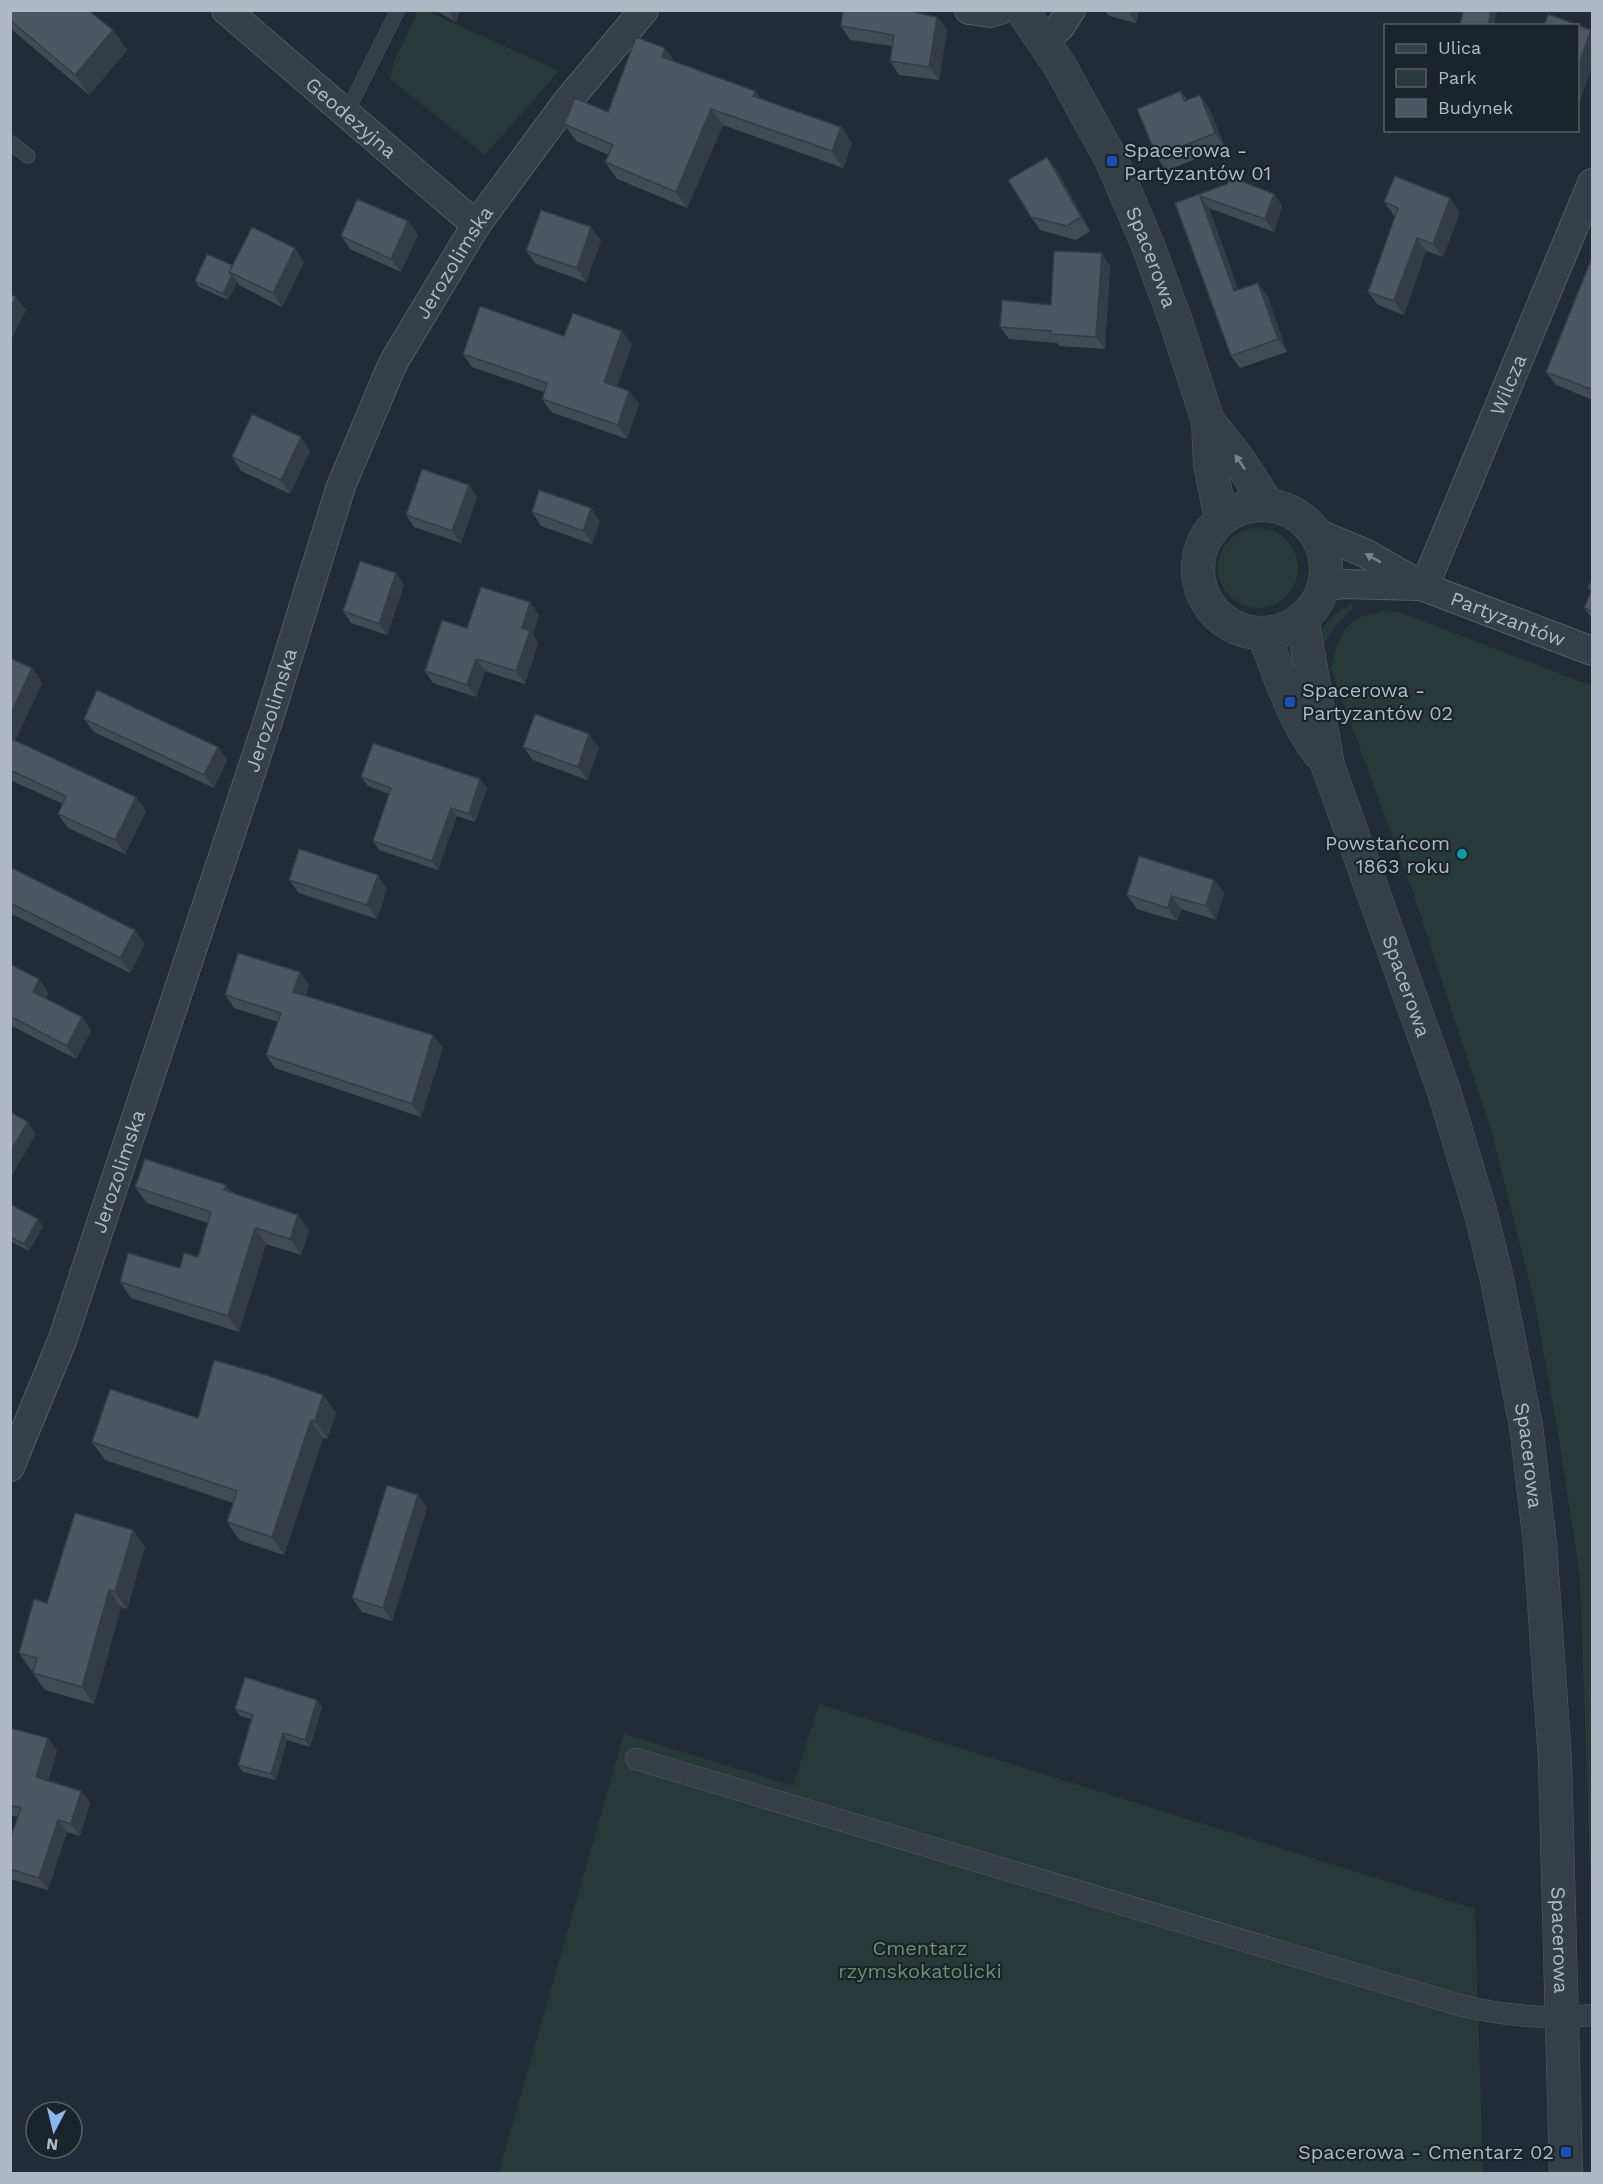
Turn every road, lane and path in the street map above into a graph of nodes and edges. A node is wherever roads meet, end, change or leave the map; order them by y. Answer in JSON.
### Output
{"nodes":[{"id":1,"x":226,"y":10,"type":"edge"},
{"id":2,"x":398,"y":10,"type":"edge"},
{"id":3,"x":644,"y":10,"type":"edge"},
{"id":4,"x":969,"y":10,"type":"edge"},
{"id":5,"x":1000,"y":10,"type":"edge"},
{"id":6,"x":1022,"y":10,"type":"edge"},
{"id":7,"x":1071,"y":10,"type":"edge"},
{"id":8,"x":1043,"y":41,"type":"junction"},
{"id":9,"x":346,"y":114,"type":"junction"},
{"id":10,"x":10,"y":142,"type":"edge"},
{"id":11,"x":28,"y":156,"type":"dead end"},
{"id":12,"x":1593,"y":183,"type":"edge"},
{"id":13,"x":476,"y":225,"type":"junction"},
{"id":14,"x":1208,"y":421,"type":"junction"},
{"id":15,"x":1268,"y":505,"type":"junction"},
{"id":16,"x":1221,"y":518,"type":"junction"},
{"id":17,"x":1314,"y":532,"type":"junction"},
{"id":18,"x":1324,"y":586,"type":"junction"},
{"id":19,"x":1424,"y":587,"type":"junction"},
{"id":20,"x":1302,"y":618,"type":"junction"},
{"id":21,"x":1263,"y":633,"type":"junction"},
{"id":22,"x":1593,"y":651,"type":"edge"},
{"id":23,"x":1328,"y":766,"type":"junction"},
{"id":24,"x":10,"y":1467,"type":"edge"},
{"id":25,"x":636,"y":1759,"type":"dead end"},
{"id":26,"x":1577,"y":2016,"type":"edge"},
{"id":27,"x":1566,"y":2174,"type":"edge"}],
"edges":[{"from":1,"to":9,"type":"street","name":"Geodezyjna"},
{"from":2,"to":9,"type":"lane"},
{"from":3,"to":13,"type":"street","name":"Jerozolimska"},
{"from":4,"to":5,"type":"street"},
{"from":6,"to":8,"type":"street","name":"Spacerowa"},
{"from":7,"to":8,"type":"street"},
{"from":8,"to":14,"type":"street","name":"Spacerowa"},
{"from":9,"to":13,"type":"street","name":"Geodezyjna"},
{"from":10,"to":11,"type":"lane"},
{"from":12,"to":19,"type":"street","name":"Wilcza"},
{"from":13,"to":24,"type":"street","name":"Jerozolimska"},
{"from":15,"to":14,"type":"street","name":"Spacerowa","one_way":true},
{"from":14,"to":16,"type":"street","name":"Spacerowa"},
{"from":15,"to":16,"type":"street"},
{"from":15,"to":17,"type":"street"},
{"from":16,"to":21,"type":"street"},
{"from":17,"to":18,"type":"street"},
{"from":19,"to":17,"type":"street","name":"Partyzantów","one_way":true},
{"from":18,"to":19,"type":"street","name":"Partyzantów"},
{"from":18,"to":20,"type":"street"},
{"from":19,"to":22,"type":"street","name":"Partyzantów"},
{"from":20,"to":21,"type":"street"},
{"from":20,"to":23,"type":"street","name":"Spacerowa"},
{"from":21,"to":23,"type":"street","name":"Spacerowa"},
{"from":23,"to":26,"type":"street","name":"Spacerowa"},
{"from":25,"to":26,"type":"street"},
{"from":26,"to":27,"type":"street","name":"Spacerowa"}]}
